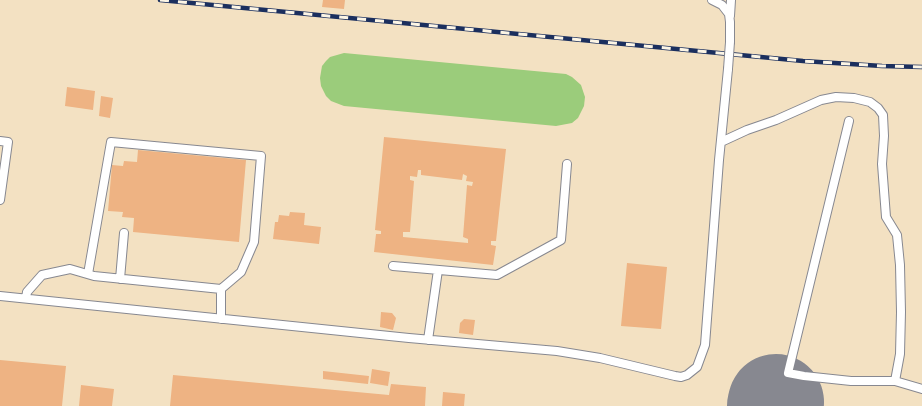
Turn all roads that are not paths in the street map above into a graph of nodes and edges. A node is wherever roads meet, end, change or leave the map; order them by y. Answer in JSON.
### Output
{"nodes":[{"id":1,"x":712,"y":0,"type":"edge"},
{"id":2,"x":731,"y":0,"type":"edge"},
{"id":3,"x":730,"y":18,"type":"junction"},
{"id":4,"x":849,"y":121,"type":"dead end"},
{"id":5,"x":0,"y":141,"type":"edge"},
{"id":6,"x":721,"y":142,"type":"junction"},
{"id":7,"x":567,"y":164,"type":"dead end"},
{"id":8,"x":0,"y":200,"type":"edge"},
{"id":9,"x":124,"y":233,"type":"dead end"},
{"id":10,"x":393,"y":266,"type":"dead end"},
{"id":11,"x":438,"y":270,"type":"junction"},
{"id":12,"x":88,"y":274,"type":"junction"},
{"id":13,"x":120,"y":279,"type":"junction"},
{"id":14,"x":221,"y":289,"type":"junction"},
{"id":15,"x":0,"y":296,"type":"edge"},
{"id":16,"x":26,"y":298,"type":"junction"},
{"id":17,"x":221,"y":319,"type":"junction"},
{"id":18,"x":428,"y":340,"type":"junction"},
{"id":19,"x":895,"y":381,"type":"junction"},
{"id":20,"x":922,"y":389,"type":"edge"}],
"edges":[{"from":1,"to":3,"type":"lane"},
{"from":2,"to":3,"type":"lane"},
{"from":3,"to":6,"type":"lane","bridge":true},
{"from":4,"to":19,"type":"lane"},
{"from":5,"to":8,"type":"lane"},
{"from":6,"to":18,"type":"lane"},
{"from":6,"to":19,"type":"lane"},
{"from":7,"to":11,"type":"lane"},
{"from":9,"to":13,"type":"lane"},
{"from":10,"to":11,"type":"lane"},
{"from":11,"to":18,"type":"lane"},
{"from":12,"to":13,"type":"lane"},
{"from":12,"to":14,"type":"lane"},
{"from":12,"to":16,"type":"lane"},
{"from":13,"to":14,"type":"lane"},
{"from":14,"to":17,"type":"lane"},
{"from":15,"to":16,"type":"lane"},
{"from":16,"to":17,"type":"lane"},
{"from":17,"to":18,"type":"lane"},
{"from":19,"to":20,"type":"lane"}]}
